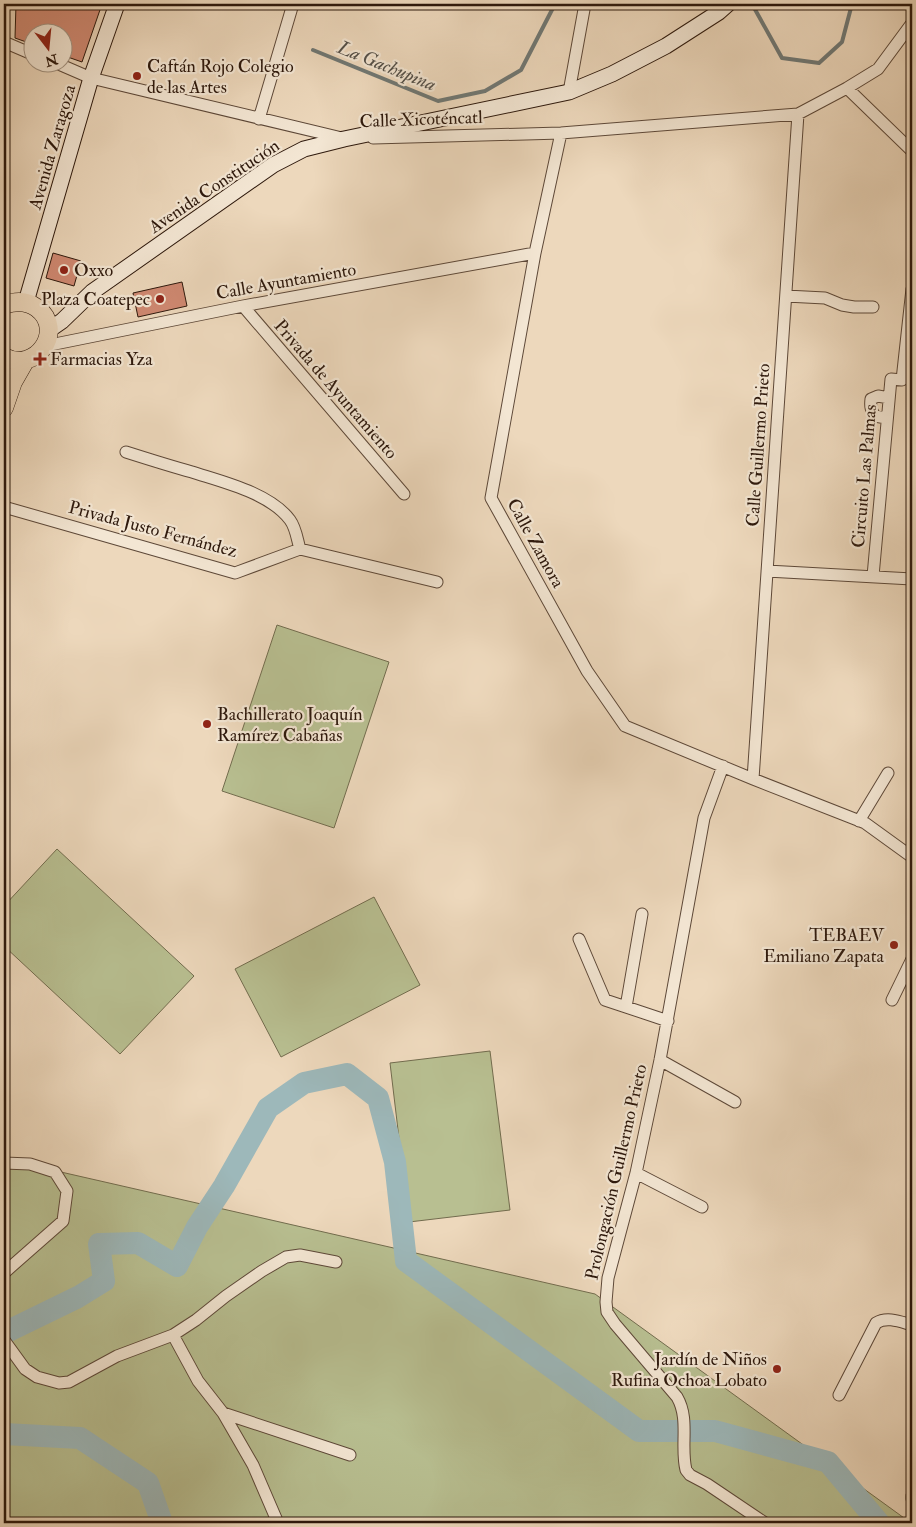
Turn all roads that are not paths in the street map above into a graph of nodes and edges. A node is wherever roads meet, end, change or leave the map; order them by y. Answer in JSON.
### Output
{"nodes":[{"id":1,"x":117,"y":4,"type":"edge"},
{"id":2,"x":293,"y":4,"type":"edge"},
{"id":3,"x":585,"y":4,"type":"edge"},
{"id":4,"x":723,"y":8,"type":"edge"},
{"id":5,"x":912,"y":23,"type":"edge"},
{"id":6,"x":4,"y":42,"type":"edge"},
{"id":7,"x":22,"y":50,"type":"edge"},
{"id":8,"x":72,"y":70,"type":"edge"},
{"id":9,"x":91,"y":78,"type":"junction"},
{"id":10,"x":847,"y":88,"type":"junction"},
{"id":11,"x":568,"y":92,"type":"junction"},
{"id":12,"x":798,"y":114,"type":"junction"},
{"id":13,"x":259,"y":119,"type":"junction"},
{"id":14,"x":561,"y":133,"type":"junction"},
{"id":15,"x":344,"y":139,"type":"junction"},
{"id":16,"x":912,"y":151,"type":"edge"},
{"id":17,"x":535,"y":253,"type":"junction"},
{"id":18,"x":912,"y":289,"type":"edge"},
{"id":19,"x":786,"y":296,"type":"junction"},
{"id":20,"x":26,"y":302,"type":"junction"},
{"id":21,"x":4,"y":305,"type":"edge"},
{"id":22,"x":242,"y":306,"type":"junction"},
{"id":23,"x":873,"y":308,"type":"dead end"},
{"id":24,"x":47,"y":338,"type":"junction"},
{"id":25,"x":4,"y":357,"type":"edge"},
{"id":26,"x":25,"y":361,"type":"junction"},
{"id":27,"x":889,"y":398,"type":"junction"},
{"id":28,"x":4,"y":408,"type":"edge"},
{"id":29,"x":886,"y":418,"type":"junction"},
{"id":30,"x":126,"y":452,"type":"dead end"},
{"id":31,"x":404,"y":494,"type":"dead end"},
{"id":32,"x":4,"y":507,"type":"edge"},
{"id":33,"x":300,"y":549,"type":"junction"},
{"id":34,"x":767,"y":571,"type":"junction"},
{"id":35,"x":873,"y":576,"type":"junction"},
{"id":36,"x":912,"y":579,"type":"edge"},
{"id":37,"x":437,"y":582,"type":"dead end"},
{"id":38,"x":723,"y":766,"type":"junction"},
{"id":39,"x":888,"y":772,"type":"dead end"},
{"id":40,"x":753,"y":779,"type":"junction"},
{"id":41,"x":859,"y":821,"type":"junction"},
{"id":42,"x":912,"y":857,"type":"edge"},
{"id":43,"x":642,"y":914,"type":"dead end"},
{"id":44,"x":579,"y":939,"type":"dead end"},
{"id":45,"x":912,"y":959,"type":"edge"},
{"id":46,"x":892,"y":1000,"type":"dead end"},
{"id":47,"x":626,"y":1007,"type":"junction"},
{"id":48,"x":668,"y":1021,"type":"junction"},
{"id":49,"x":660,"y":1060,"type":"junction"},
{"id":50,"x":735,"y":1102,"type":"dead end"},
{"id":51,"x":4,"y":1163,"type":"edge"},
{"id":52,"x":636,"y":1173,"type":"junction"},
{"id":53,"x":702,"y":1207,"type":"dead end"},
{"id":54,"x":336,"y":1262,"type":"dead end"},
{"id":55,"x":4,"y":1273,"type":"edge"},
{"id":56,"x":912,"y":1326,"type":"edge"},
{"id":57,"x":173,"y":1335,"type":"junction"},
{"id":58,"x":4,"y":1340,"type":"edge"},
{"id":59,"x":839,"y":1395,"type":"dead end"},
{"id":60,"x":223,"y":1413,"type":"junction"},
{"id":61,"x":350,"y":1455,"type":"dead end"},
{"id":62,"x":278,"y":1523,"type":"edge"},
{"id":63,"x":765,"y":1523,"type":"edge"}],
"edges":[{"from":1,"to":9,"type":"main road","name":"Avenida Zaragoza"},
{"from":2,"to":13,"type":"street"},
{"from":3,"to":11,"type":"street"},
{"from":4,"to":11,"type":"main road","name":"Avenida Constitución"},
{"from":5,"to":10,"type":"street"},
{"from":6,"to":7,"type":"street"},
{"from":8,"to":9,"type":"street","name":"Calle Xicoténcatl"},
{"from":9,"to":13,"type":"street","name":"Calle Xicoténcatl"},
{"from":9,"to":20,"type":"main road","name":"Avenida Zaragoza"},
{"from":10,"to":12,"type":"street"},
{"from":10,"to":16,"type":"street"},
{"from":11,"to":15,"type":"main road","name":"Avenida Constitución"},
{"from":12,"to":14,"type":"street","name":"Calle Xicoténcatl"},
{"from":12,"to":19,"type":"street","name":"Calle Guillermo Prieto"},
{"from":13,"to":15,"type":"street","name":"Calle Xicoténcatl"},
{"from":14,"to":15,"type":"street","name":"Calle Xicoténcatl"},
{"from":14,"to":17,"type":"street","name":"Calle Zamora"},
{"from":15,"to":24,"type":"main road","name":"Avenida Constitución"},
{"from":17,"to":22,"type":"street","name":"Calle Ayuntamiento"},
{"from":17,"to":38,"type":"street","name":"Calle Zamora"},
{"from":18,"to":27,"type":"street","name":"Circuito Las Palmas"},
{"from":19,"to":23,"type":"street"},
{"from":19,"to":34,"type":"street","name":"Calle Guillermo Prieto"},
{"from":20,"to":21,"type":"main road"},
{"from":20,"to":24,"type":"main road"},
{"from":22,"to":24,"type":"street","name":"Calle Ayuntamiento"},
{"from":22,"to":31,"type":"street","name":"Privada de Ayuntamiento"},
{"from":24,"to":26,"type":"main road"},
{"from":25,"to":26,"type":"main road"},
{"from":26,"to":28,"type":"main road"},
{"from":27,"to":29,"type":"street","name":"Circuito Las Palmas"},
{"from":27,"to":29,"type":"street"},
{"from":29,"to":35,"type":"street","name":"Circuito Las Palmas"},
{"from":30,"to":33,"type":"street"},
{"from":32,"to":33,"type":"street","name":"Privada Justo Fernández"},
{"from":33,"to":37,"type":"street"},
{"from":34,"to":35,"type":"street"},
{"from":34,"to":40,"type":"street","name":"Calle Guillermo Prieto"},
{"from":35,"to":36,"type":"street"},
{"from":38,"to":40,"type":"street","name":"Calle Zamora"},
{"from":38,"to":48,"type":"street","name":"Prolongación Guillermo Prieto"},
{"from":39,"to":41,"type":"street"},
{"from":40,"to":41,"type":"street","name":"Calle Zamora"},
{"from":41,"to":42,"type":"street","name":"Calle Zamora"},
{"from":43,"to":47,"type":"street"},
{"from":44,"to":47,"type":"street"},
{"from":45,"to":46,"type":"street"},
{"from":47,"to":48,"type":"street"},
{"from":48,"to":49,"type":"street","name":"Prolongación Guillermo Prieto"},
{"from":49,"to":50,"type":"street"},
{"from":49,"to":52,"type":"street","name":"Prolongación Guillermo Prieto"},
{"from":51,"to":55,"type":"street"},
{"from":52,"to":53,"type":"street"},
{"from":52,"to":63,"type":"street","name":"Prolongación Guillermo Prieto"},
{"from":54,"to":57,"type":"street"},
{"from":56,"to":59,"type":"street"},
{"from":57,"to":58,"type":"street"},
{"from":57,"to":60,"type":"street"},
{"from":60,"to":61,"type":"street"},
{"from":60,"to":62,"type":"street"}]}
